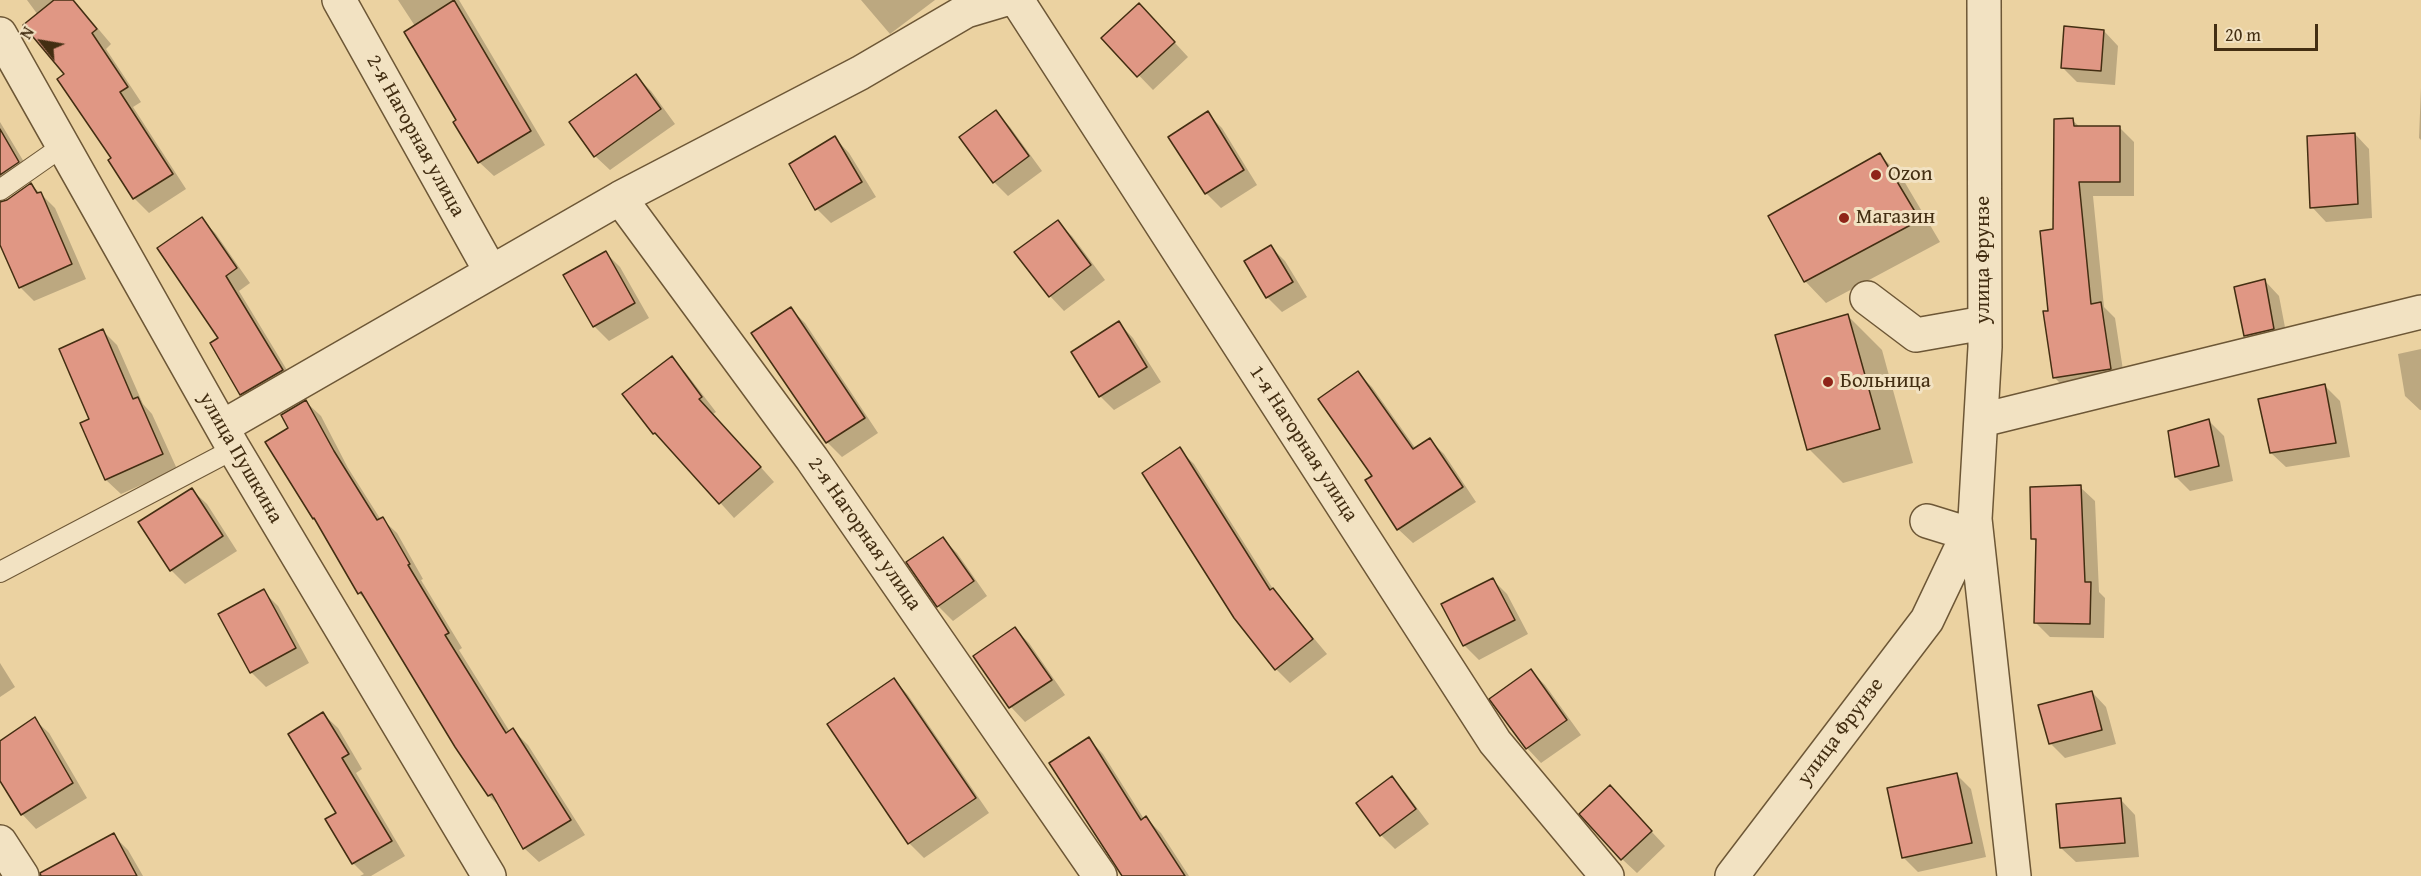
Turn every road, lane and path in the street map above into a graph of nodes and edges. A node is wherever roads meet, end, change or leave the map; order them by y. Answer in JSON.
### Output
{"nodes":[{"id":1,"x":339,"y":0,"type":"edge"},
{"id":2,"x":1003,"y":0,"type":"edge"},
{"id":3,"x":1017,"y":0,"type":"edge"},
{"id":4,"x":1984,"y":0,"type":"edge"},
{"id":5,"x":0,"y":34,"type":"edge"},
{"id":6,"x":63,"y":146,"type":"junction"},
{"id":7,"x":0,"y":190,"type":"edge"},
{"id":8,"x":620,"y":198,"type":"junction"},
{"id":9,"x":491,"y":272,"type":"junction"},
{"id":10,"x":1867,"y":298,"type":"dead end"},
{"id":11,"x":2421,"y":312,"type":"edge"},
{"id":12,"x":1984,"y":323,"type":"junction"},
{"id":13,"x":1982,"y":420,"type":"junction"},
{"id":14,"x":228,"y":438,"type":"junction"},
{"id":15,"x":1927,"y":521,"type":"dead end"},
{"id":16,"x":1972,"y":526,"type":"junction"},
{"id":17,"x":0,"y":572,"type":"edge"},
{"id":18,"x":0,"y":842,"type":"edge"},
{"id":19,"x":22,"y":876,"type":"edge"},
{"id":20,"x":489,"y":876,"type":"edge"},
{"id":21,"x":1100,"y":876,"type":"edge"},
{"id":22,"x":1607,"y":876,"type":"edge"},
{"id":23,"x":1732,"y":876,"type":"edge"},
{"id":24,"x":2014,"y":876,"type":"edge"}],
"edges":[{"from":1,"to":9,"type":"street","name":"2-я Нагорная улица"},
{"from":2,"to":8,"type":"street"},
{"from":3,"to":22,"type":"street","name":"1-я Нагорная улица"},
{"from":4,"to":12,"type":"street","name":"улица Фрунзе"},
{"from":5,"to":6,"type":"street","name":"улица Пушкина"},
{"from":6,"to":7,"type":"lane"},
{"from":6,"to":14,"type":"street","name":"улица Пушкина"},
{"from":8,"to":9,"type":"street"},
{"from":8,"to":21,"type":"street","name":"2-я Нагорная улица"},
{"from":9,"to":14,"type":"street"},
{"from":10,"to":12,"type":"street"},
{"from":11,"to":13,"type":"street"},
{"from":12,"to":13,"type":"street","name":"улица Фрунзе"},
{"from":13,"to":16,"type":"street","name":"улица Фрунзе"},
{"from":14,"to":17,"type":"lane"},
{"from":14,"to":20,"type":"street","name":"улица Пушкина"},
{"from":15,"to":16,"type":"street"},
{"from":16,"to":23,"type":"street","name":"улица Фрунзе"},
{"from":16,"to":24,"type":"street","name":"улица Фрунзе"},
{"from":18,"to":19,"type":"street"}]}
